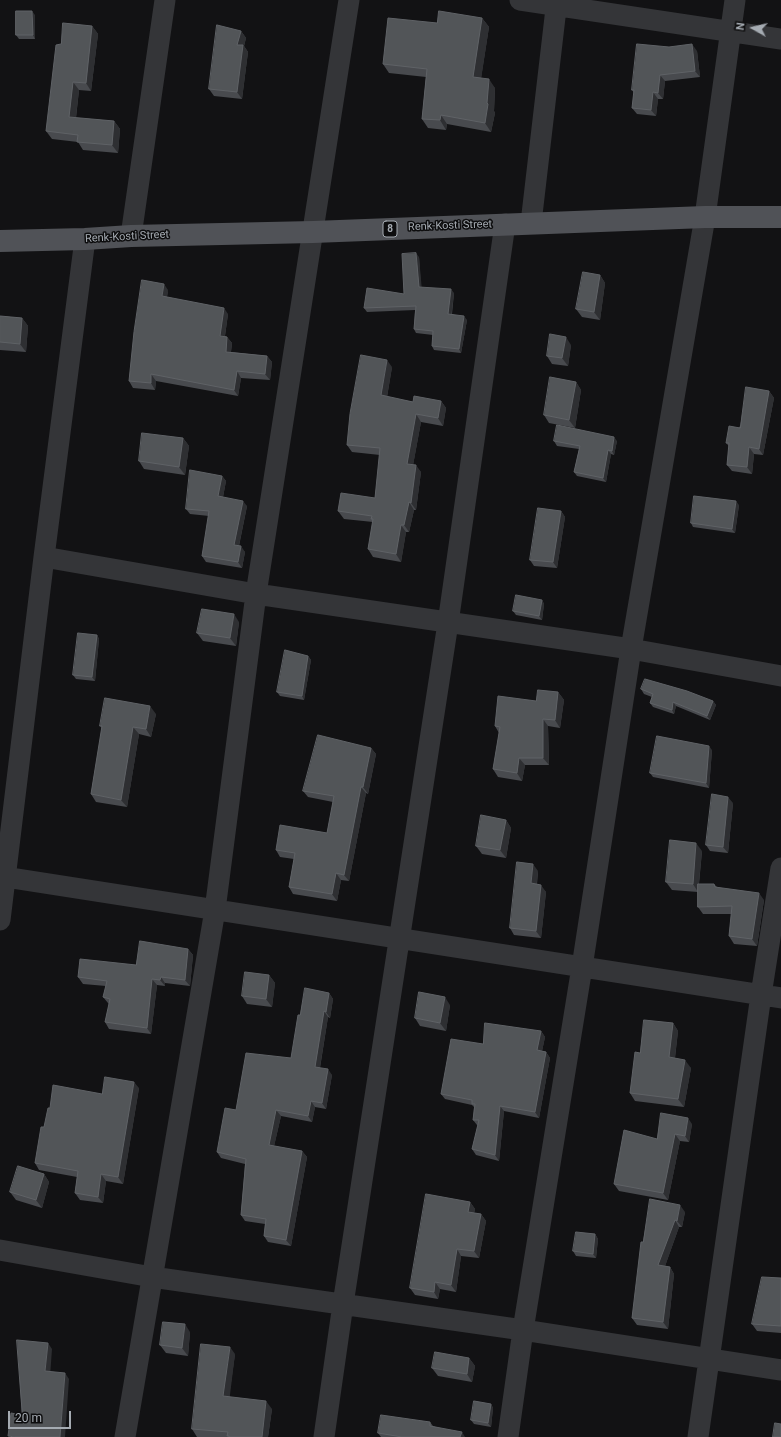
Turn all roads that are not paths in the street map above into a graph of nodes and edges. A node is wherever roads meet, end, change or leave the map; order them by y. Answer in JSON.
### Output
{"nodes":[{"id":1,"x":165,"y":0,"type":"edge"},
{"id":2,"x":349,"y":0,"type":"edge"},
{"id":3,"x":520,"y":0,"type":"edge"},
{"id":4,"x":735,"y":0,"type":"edge"},
{"id":5,"x":556,"y":3,"type":"edge"},
{"id":6,"x":730,"y":31,"type":"junction"},
{"id":7,"x":781,"y":39,"type":"edge"},
{"id":8,"x":705,"y":217,"type":"junction"},
{"id":9,"x":781,"y":217,"type":"edge"},
{"id":10,"x":531,"y":223,"type":"junction"},
{"id":11,"x":505,"y":224,"type":"junction"},
{"id":12,"x":313,"y":232,"type":"junction"},
{"id":13,"x":132,"y":236,"type":"junction"},
{"id":14,"x":85,"y":239,"type":"junction"},
{"id":15,"x":0,"y":241,"type":"edge"},
{"id":16,"x":44,"y":557,"type":"junction"},
{"id":17,"x":256,"y":594,"type":"junction"},
{"id":18,"x":448,"y":623,"type":"junction"},
{"id":19,"x":630,"y":649,"type":"junction"},
{"id":20,"x":781,"y":676,"type":"edge"},
{"id":21,"x":781,"y":868,"type":"edge"},
{"id":22,"x":5,"y":877,"type":"junction"},
{"id":23,"x":215,"y":910,"type":"junction"},
{"id":24,"x":0,"y":920,"type":"edge"},
{"id":25,"x":399,"y":939,"type":"junction"},
{"id":26,"x":582,"y":967,"type":"junction"},
{"id":27,"x":771,"y":997,"type":"edge"},
{"id":28,"x":0,"y":1250,"type":"edge"},
{"id":29,"x":152,"y":1277,"type":"junction"},
{"id":30,"x":343,"y":1304,"type":"junction"},
{"id":31,"x":523,"y":1330,"type":"junction"},
{"id":32,"x":710,"y":1359,"type":"junction"},
{"id":33,"x":781,"y":1370,"type":"edge"},
{"id":34,"x":125,"y":1437,"type":"edge"},
{"id":35,"x":324,"y":1437,"type":"edge"},
{"id":36,"x":508,"y":1437,"type":"edge"},
{"id":37,"x":698,"y":1437,"type":"edge"}],
"edges":[{"from":1,"to":13,"type":"street"},
{"from":2,"to":12,"type":"street"},
{"from":3,"to":5,"type":"street"},
{"from":4,"to":6,"type":"street"},
{"from":5,"to":6,"type":"street"},
{"from":5,"to":10,"type":"street"},
{"from":6,"to":7,"type":"street"},
{"from":6,"to":8,"type":"street"},
{"from":8,"to":9,"type":"main road","name":"Renk-Kosti Street","number":"8"},
{"from":8,"to":10,"type":"main road","name":"Renk-Kosti Street","number":"8"},
{"from":8,"to":19,"type":"street"},
{"from":10,"to":11,"type":"main road","name":"Renk-Kosti Street","number":"8"},
{"from":11,"to":12,"type":"main road","name":"Renk-Kosti Street","number":"8"},
{"from":11,"to":18,"type":"street"},
{"from":12,"to":13,"type":"main road","name":"Renk-Kosti Street","number":"8"},
{"from":12,"to":17,"type":"street"},
{"from":13,"to":14,"type":"main road","name":"Renk-Kosti Street","number":"8"},
{"from":14,"to":15,"type":"main road","name":"Renk-Kosti Street","number":"8"},
{"from":14,"to":16,"type":"street"},
{"from":16,"to":17,"type":"street"},
{"from":16,"to":22,"type":"street"},
{"from":17,"to":18,"type":"street"},
{"from":17,"to":23,"type":"street"},
{"from":18,"to":19,"type":"street"},
{"from":18,"to":25,"type":"street"},
{"from":19,"to":20,"type":"street"},
{"from":19,"to":26,"type":"street"},
{"from":21,"to":27,"type":"street"},
{"from":22,"to":23,"type":"street"},
{"from":22,"to":24,"type":"street"},
{"from":23,"to":25,"type":"street"},
{"from":23,"to":29,"type":"street"},
{"from":25,"to":26,"type":"street"},
{"from":25,"to":30,"type":"street"},
{"from":26,"to":27,"type":"street"},
{"from":26,"to":31,"type":"street"},
{"from":27,"to":32,"type":"street"},
{"from":28,"to":29,"type":"street"},
{"from":29,"to":30,"type":"street"},
{"from":29,"to":34,"type":"street"},
{"from":30,"to":31,"type":"street"},
{"from":30,"to":35,"type":"street"},
{"from":31,"to":32,"type":"street"},
{"from":31,"to":36,"type":"street"},
{"from":32,"to":33,"type":"street"},
{"from":32,"to":37,"type":"street"}]}
